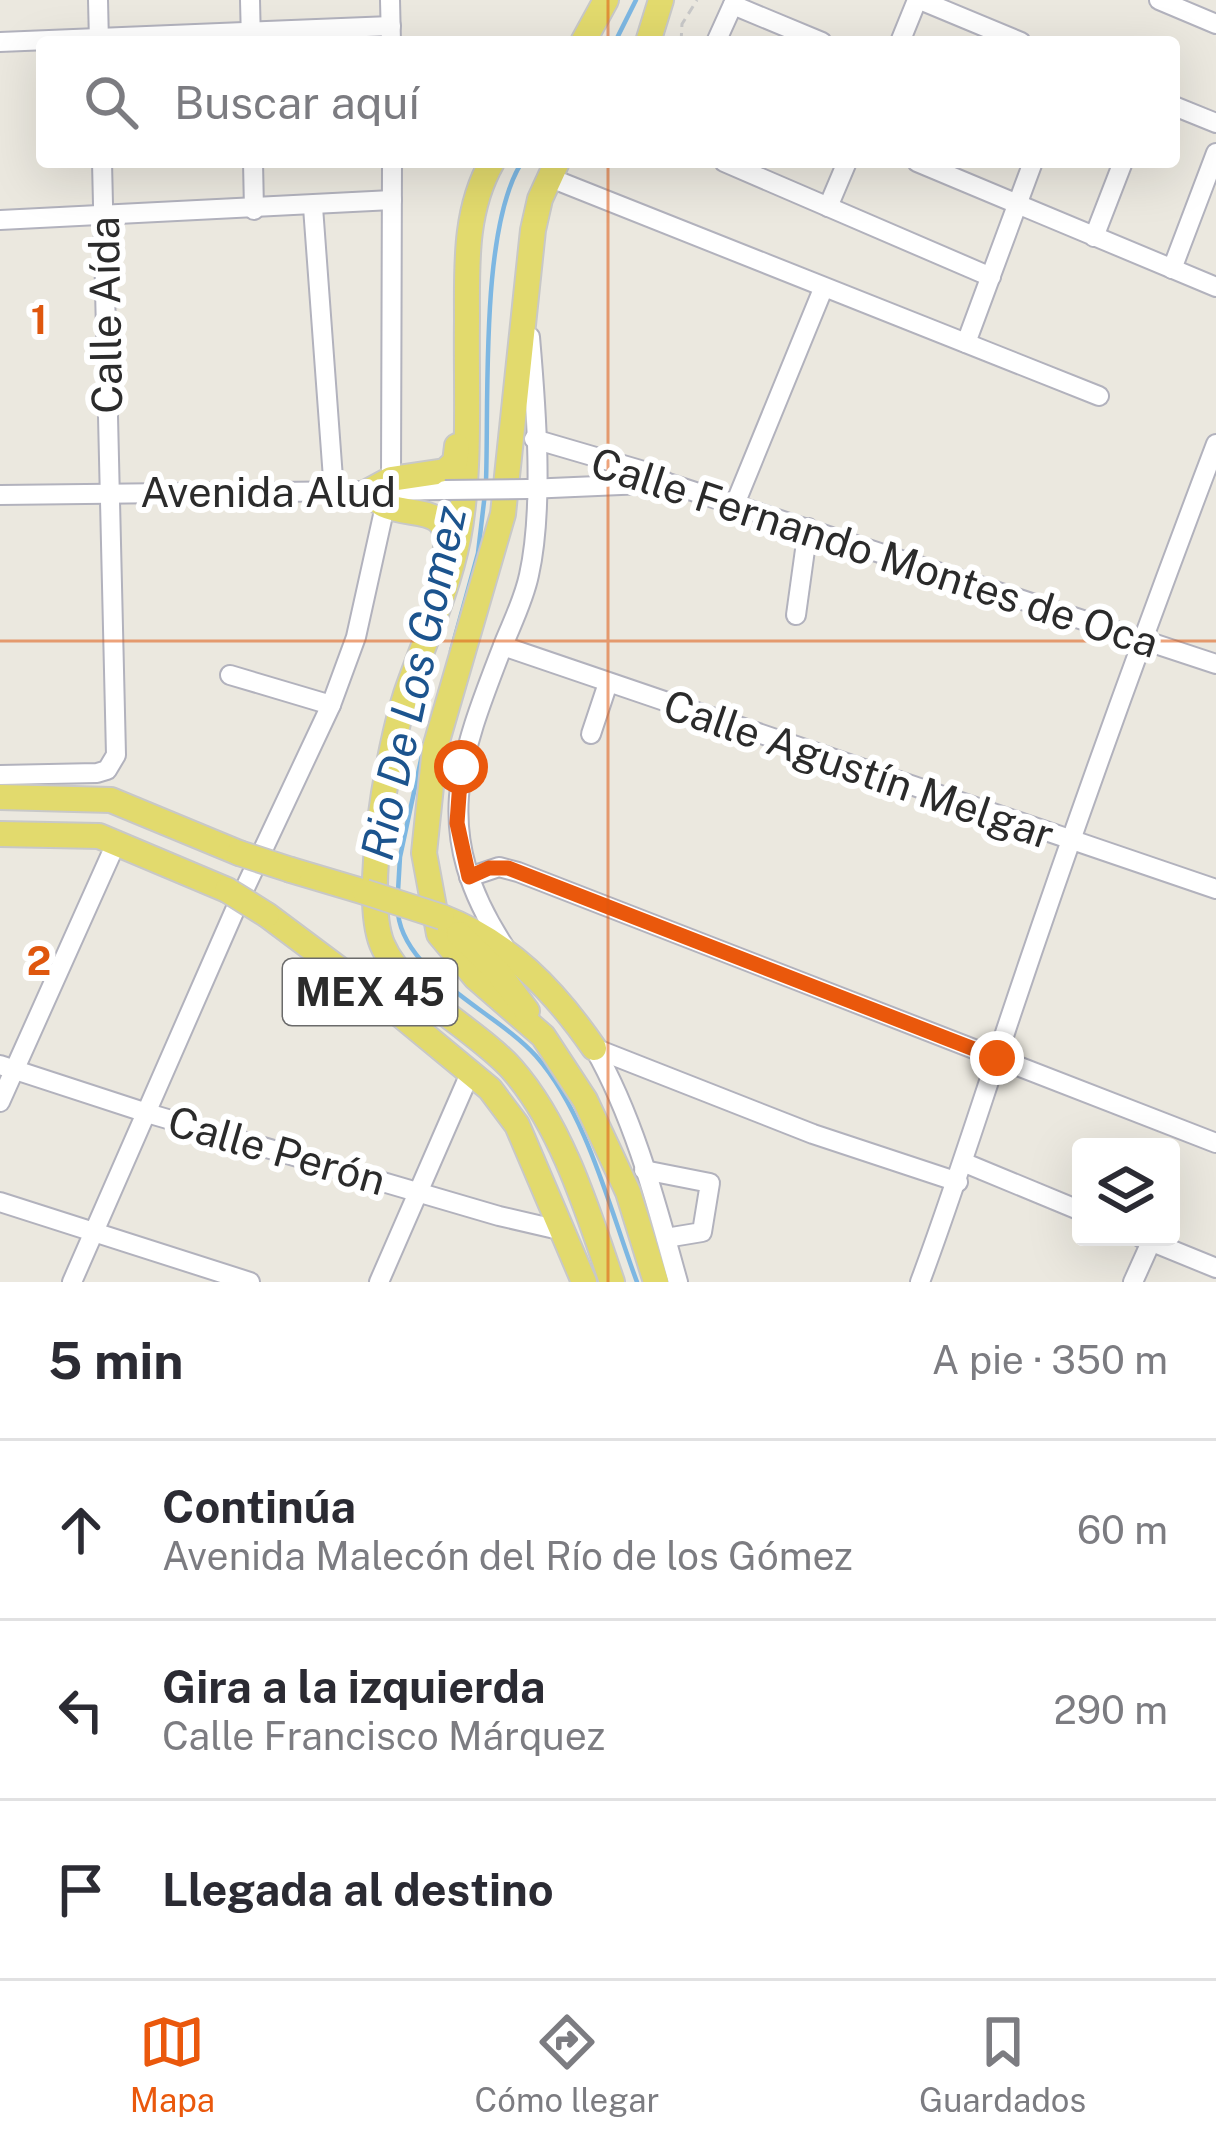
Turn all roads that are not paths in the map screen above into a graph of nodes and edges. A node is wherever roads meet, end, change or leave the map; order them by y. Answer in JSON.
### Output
{"nodes":[{"id":1,"x":98,"y":0,"type":"edge"},
{"id":2,"x":250,"y":0,"type":"edge"},
{"id":3,"x":390,"y":0,"type":"edge"},
{"id":4,"x":606,"y":0,"type":"edge"},
{"id":5,"x":662,"y":0,"type":"edge"},
{"id":6,"x":918,"y":0,"type":"edge"},
{"id":7,"x":1159,"y":0,"type":"edge"},
{"id":8,"x":734,"y":2,"type":"edge"},
{"id":9,"x":1216,"y":24,"type":"edge"},
{"id":10,"x":391,"y":34,"type":"edge"},
{"id":11,"x":99,"y":36,"type":"edge"},
{"id":12,"x":251,"y":36,"type":"edge"},
{"id":13,"x":298,"y":36,"type":"edge"},
{"id":14,"x":586,"y":36,"type":"edge"},
{"id":15,"x":650,"y":36,"type":"edge"},
{"id":16,"x":719,"y":36,"type":"edge"},
{"id":17,"x":809,"y":36,"type":"edge"},
{"id":18,"x":903,"y":36,"type":"edge"},
{"id":19,"x":1006,"y":36,"type":"edge"},
{"id":20,"x":36,"y":41,"type":"edge"},
{"id":21,"x":0,"y":42,"type":"edge"},
{"id":22,"x":1180,"y":108,"type":"edge"},
{"id":23,"x":1216,"y":123,"type":"edge"},
{"id":24,"x":1216,"y":153,"type":"edge"},
{"id":25,"x":102,"y":168,"type":"edge"},
{"id":26,"x":253,"y":168,"type":"edge"},
{"id":27,"x":392,"y":168,"type":"edge"},
{"id":28,"x":489,"y":168,"type":"edge"},
{"id":29,"x":738,"y":168,"type":"edge"},
{"id":30,"x":844,"y":168,"type":"edge"},
{"id":31,"x":930,"y":168,"type":"edge"},
{"id":32,"x":1031,"y":168,"type":"edge"},
{"id":33,"x":1122,"y":168,"type":"edge"},
{"id":34,"x":553,"y":169,"type":"edge"},
{"id":35,"x":392,"y":200,"type":"junction"},
{"id":36,"x":1016,"y":206,"type":"junction"},
{"id":37,"x":313,"y":207,"type":"junction"},
{"id":38,"x":828,"y":207,"type":"junction"},
{"id":39,"x":254,"y":210,"type":"junction"},
{"id":40,"x":104,"y":217,"type":"junction"},
{"id":41,"x":0,"y":220,"type":"edge"},
{"id":42,"x":1094,"y":237,"type":"junction"},
{"id":43,"x":1172,"y":269,"type":"junction"},
{"id":44,"x":991,"y":277,"type":"junction"},
{"id":45,"x":1216,"y":287,"type":"edge"},
{"id":46,"x":823,"y":289,"type":"junction"},
{"id":47,"x":526,"y":296,"type":"junction"},
{"id":48,"x":467,"y":301,"type":"junction"},
{"id":49,"x":965,"y":343,"type":"junction"},
{"id":50,"x":1099,"y":396,"type":"dead end"},
{"id":51,"x":534,"y":439,"type":"junction"},
{"id":52,"x":1216,"y":444,"type":"edge"},
{"id":53,"x":668,"y":483,"type":"junction"},
{"id":54,"x":532,"y":489,"type":"junction"},
{"id":55,"x":108,"y":492,"type":"junction"},
{"id":56,"x":334,"y":492,"type":"junction"},
{"id":57,"x":383,"y":492,"type":"junction"},
{"id":58,"x":0,"y":495,"type":"edge"},
{"id":59,"x":735,"y":504,"type":"junction"},
{"id":60,"x":808,"y":528,"type":"junction"},
{"id":61,"x":796,"y":615,"type":"dead end"},
{"id":62,"x":1141,"y":642,"type":"junction"},
{"id":63,"x":502,"y":646,"type":"junction"},
{"id":64,"x":1216,"y":664,"type":"edge"},
{"id":65,"x":230,"y":675,"type":"dead end"},
{"id":66,"x":608,"y":682,"type":"junction"},
{"id":67,"x":405,"y":698,"type":"junction"},
{"id":68,"x":332,"y":704,"type":"junction"},
{"id":69,"x":591,"y":734,"type":"dead end"},
{"id":70,"x":0,"y":775,"type":"edge"},
{"id":71,"x":0,"y":796,"type":"edge"},
{"id":72,"x":0,"y":835,"type":"edge"},
{"id":73,"x":117,"y":841,"type":"junction"},
{"id":74,"x":1072,"y":842,"type":"junction"},
{"id":75,"x":469,"y":877,"type":"junction"},
{"id":76,"x":1216,"y":889,"type":"edge"},
{"id":77,"x":232,"y":896,"type":"junction"},
{"id":78,"x":444,"y":918,"type":"junction"},
{"id":79,"x":507,"y":952,"type":"junction"},
{"id":80,"x":543,"y":1036,"type":"junction"},
{"id":81,"x":594,"y":1048,"type":"junction"},
{"id":82,"x":997,"y":1058,"type":"junction"},
{"id":83,"x":7,"y":1068,"type":"edge"},
{"id":84,"x":471,"y":1071,"type":"junction"},
{"id":85,"x":0,"y":1102,"type":"edge"},
{"id":86,"x":147,"y":1113,"type":"junction"},
{"id":87,"x":1216,"y":1143,"type":"edge"},
{"id":88,"x":531,"y":1162,"type":"junction"},
{"id":89,"x":644,"y":1170,"type":"junction"},
{"id":90,"x":961,"y":1173,"type":"junction"},
{"id":91,"x":421,"y":1191,"type":"junction"},
{"id":92,"x":0,"y":1202,"type":"edge"},
{"id":93,"x":1072,"y":1208,"type":"edge"},
{"id":94,"x":555,"y":1229,"type":"junction"},
{"id":95,"x":93,"y":1232,"type":"junction"},
{"id":96,"x":665,"y":1238,"type":"junction"},
{"id":97,"x":1144,"y":1246,"type":"edge"},
{"id":98,"x":1163,"y":1246,"type":"edge"},
{"id":99,"x":1216,"y":1268,"type":"edge"},
{"id":100,"x":72,"y":1282,"type":"edge"},
{"id":101,"x":250,"y":1282,"type":"edge"},
{"id":102,"x":379,"y":1282,"type":"edge"},
{"id":103,"x":575,"y":1282,"type":"edge"},
{"id":104,"x":584,"y":1282,"type":"edge"},
{"id":105,"x":612,"y":1282,"type":"edge"},
{"id":106,"x":656,"y":1282,"type":"edge"},
{"id":107,"x":678,"y":1282,"type":"edge"},
{"id":108,"x":920,"y":1282,"type":"edge"},
{"id":109,"x":1133,"y":1282,"type":"edge"}],
"edges":[{"from":1,"to":11,"type":"street"},
{"from":2,"to":12,"type":"street"},
{"from":3,"to":10,"type":"street"},
{"from":4,"to":14,"type":"main road"},
{"from":5,"to":15,"type":"main road"},
{"from":6,"to":18,"type":"street"},
{"from":6,"to":19,"type":"street"},
{"from":7,"to":9,"type":"street"},
{"from":8,"to":16,"type":"street"},
{"from":8,"to":17,"type":"street"},
{"from":10,"to":13,"type":"street"},
{"from":20,"to":21,"type":"street"},
{"from":22,"to":23,"type":"street"},
{"from":24,"to":43,"type":"street"},
{"from":25,"to":40,"type":"street","name":"Calle Aída"},
{"from":26,"to":39,"type":"street"},
{"from":27,"to":35,"type":"street"},
{"from":28,"to":48,"type":"main road"},
{"from":29,"to":38,"type":"street"},
{"from":30,"to":38,"type":"street"},
{"from":31,"to":36,"type":"street"},
{"from":32,"to":36,"type":"street"},
{"from":33,"to":42,"type":"street"},
{"from":34,"to":46,"type":"street"},
{"from":34,"to":47,"type":"main road"},
{"from":35,"to":37,"type":"street"},
{"from":35,"to":57,"type":"street"},
{"from":36,"to":42,"type":"street"},
{"from":36,"to":44,"type":"street"},
{"from":37,"to":39,"type":"street"},
{"from":37,"to":56,"type":"street"},
{"from":38,"to":44,"type":"street"},
{"from":39,"to":40,"type":"street"},
{"from":40,"to":41,"type":"street"},
{"from":40,"to":55,"type":"street","name":"Calle Aída"},
{"from":42,"to":43,"type":"street"},
{"from":43,"to":45,"type":"street"},
{"from":44,"to":49,"type":"street"},
{"from":46,"to":49,"type":"street"},
{"from":46,"to":59,"type":"street"},
{"from":47,"to":51,"type":"street"},
{"from":47,"to":80,"type":"main road"},
{"from":48,"to":57,"type":"main road"},
{"from":48,"to":67,"type":"main road"},
{"from":49,"to":50,"type":"street"},
{"from":51,"to":53,"type":"street","name":"Calle Fernando Montes de Oca"},
{"from":51,"to":54,"type":"street"},
{"from":52,"to":62,"type":"street"},
{"from":53,"to":54,"type":"street","name":"Avenida Alud"},
{"from":53,"to":59,"type":"street","name":"Calle Fernando Montes de Oca"},
{"from":54,"to":57,"type":"street","name":"Avenida Alud","bridge":true},
{"from":54,"to":63,"type":"street"},
{"from":55,"to":56,"type":"street","name":"Avenida Alud"},
{"from":55,"to":58,"type":"street","name":"Avenida Alud"},
{"from":55,"to":70,"type":"street","name":"Calle Aída"},
{"from":56,"to":57,"type":"street","name":"Avenida Alud"},
{"from":57,"to":67,"type":"main road"},
{"from":57,"to":68,"type":"street"},
{"from":59,"to":60,"type":"street","name":"Calle Fernando Montes de Oca"},
{"from":60,"to":61,"type":"street"},
{"from":60,"to":62,"type":"street","name":"Calle Fernando Montes de Oca"},
{"from":62,"to":64,"type":"street","name":"Calle Fernando Montes de Oca"},
{"from":62,"to":74,"type":"street"},
{"from":63,"to":66,"type":"street","name":"Calle Agustín Melgar"},
{"from":63,"to":75,"type":"street"},
{"from":65,"to":68,"type":"street"},
{"from":66,"to":69,"type":"street"},
{"from":66,"to":74,"type":"street","name":"Calle Agustín Melgar"},
{"from":67,"to":105,"type":"main road"},
{"from":68,"to":77,"type":"street"},
{"from":71,"to":78,"type":"main road","number":"MEX 45","bridge":true},
{"from":72,"to":73,"type":"main road","number":"MEX 45"},
{"from":73,"to":77,"type":"main road","number":"MEX 45"},
{"from":73,"to":83,"type":"street"},
{"from":74,"to":76,"type":"street","name":"Calle Agustín Melgar"},
{"from":74,"to":82,"type":"street"},
{"from":75,"to":79,"type":"street"},
{"from":75,"to":82,"type":"street"},
{"from":77,"to":84,"type":"main road","number":"MEX 45","bridge":true},
{"from":77,"to":86,"type":"street"},
{"from":78,"to":79,"type":"main road","number":"MEX 45"},
{"from":78,"to":80,"type":"main road"},
{"from":79,"to":81,"type":"main road","number":"MEX 45"},
{"from":80,"to":106,"type":"main road"},
{"from":81,"to":89,"type":"street","number":"MEX 45"},
{"from":81,"to":90,"type":"street"},
{"from":82,"to":87,"type":"street"},
{"from":82,"to":90,"type":"street"},
{"from":83,"to":85,"type":"street"},
{"from":83,"to":86,"type":"street","name":"Calle Perón"},
{"from":84,"to":88,"type":"main road","number":"MEX 45"},
{"from":84,"to":91,"type":"street"},
{"from":86,"to":91,"type":"street","name":"Calle Perón"},
{"from":86,"to":95,"type":"street"},
{"from":88,"to":94,"type":"street","number":"MEX 45"},
{"from":88,"to":104,"type":"main road"},
{"from":89,"to":96,"type":"street","number":"MEX 45"},
{"from":89,"to":96,"type":"street"},
{"from":90,"to":93,"type":"street"},
{"from":90,"to":108,"type":"street"},
{"from":91,"to":94,"type":"street","name":"Calle Perón"},
{"from":91,"to":102,"type":"street"},
{"from":92,"to":95,"type":"street"},
{"from":94,"to":103,"type":"street","number":"MEX 45"},
{"from":95,"to":100,"type":"street"},
{"from":95,"to":101,"type":"street"},
{"from":96,"to":107,"type":"street","number":"MEX 45"},
{"from":97,"to":109,"type":"street"},
{"from":98,"to":99,"type":"street"}]}
